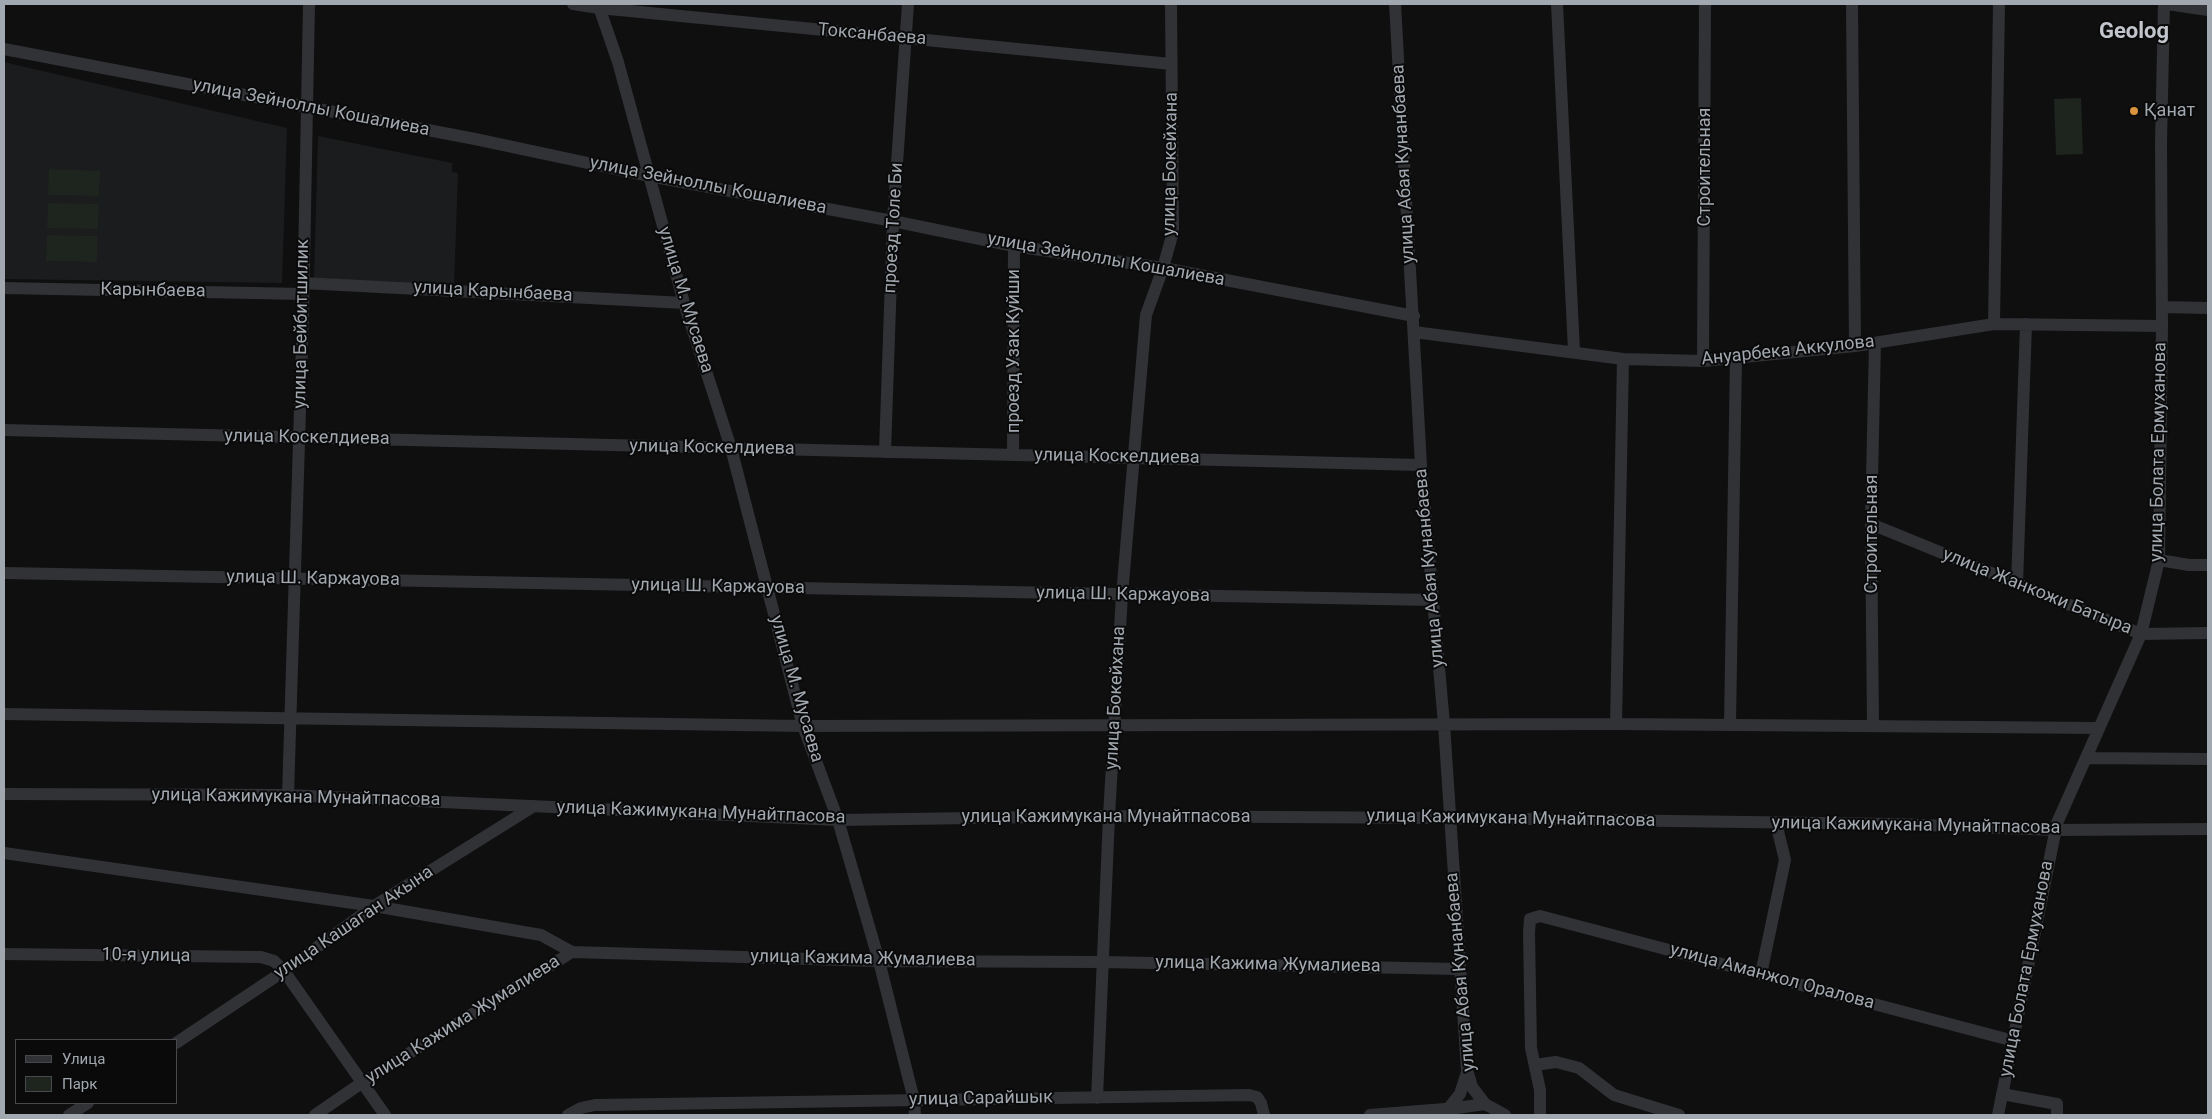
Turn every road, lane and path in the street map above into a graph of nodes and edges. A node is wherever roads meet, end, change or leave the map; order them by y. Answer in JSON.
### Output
{"nodes":[{"id":1,"x":309,"y":4,"type":"edge"},
{"id":2,"x":573,"y":4,"type":"edge"},
{"id":3,"x":908,"y":4,"type":"edge"},
{"id":4,"x":1171,"y":4,"type":"edge"},
{"id":5,"x":1395,"y":4,"type":"edge"},
{"id":6,"x":1557,"y":4,"type":"edge"},
{"id":7,"x":1706,"y":4,"type":"edge"},
{"id":8,"x":1852,"y":4,"type":"edge"},
{"id":9,"x":2000,"y":4,"type":"edge"},
{"id":10,"x":2166,"y":4,"type":"edge"},
{"id":11,"x":598,"y":6,"type":"edge"},
{"id":12,"x":2205,"y":8,"type":"edge"},
{"id":13,"x":906,"y":38,"type":"junction"},
{"id":14,"x":4,"y":49,"type":"edge"},
{"id":15,"x":1172,"y":64,"type":"junction"},
{"id":16,"x":308,"y":108,"type":"junction"},
{"id":17,"x":649,"y":176,"type":"junction"},
{"id":18,"x":893,"y":221,"type":"junction"},
{"id":19,"x":1014,"y":246,"type":"junction"},
{"id":20,"x":1163,"y":268,"type":"junction"},
{"id":21,"x":4,"y":288,"type":"edge"},
{"id":22,"x":303,"y":288,"type":"junction"},
{"id":23,"x":684,"y":303,"type":"junction"},
{"id":24,"x":2162,"y":307,"type":"junction"},
{"id":25,"x":2208,"y":308,"type":"edge"},
{"id":26,"x":1414,"y":316,"type":"junction"},
{"id":27,"x":1994,"y":324,"type":"junction"},
{"id":28,"x":2026,"y":324,"type":"junction"},
{"id":29,"x":2162,"y":326,"type":"junction"},
{"id":30,"x":1414,"y":332,"type":"junction"},
{"id":31,"x":1875,"y":343,"type":"junction"},
{"id":32,"x":1855,"y":346,"type":"junction"},
{"id":33,"x":1574,"y":351,"type":"junction"},
{"id":34,"x":1623,"y":358,"type":"junction"},
{"id":35,"x":1736,"y":358,"type":"junction"},
{"id":36,"x":1704,"y":361,"type":"junction"},
{"id":37,"x":4,"y":430,"type":"edge"},
{"id":38,"x":299,"y":438,"type":"junction"},
{"id":39,"x":731,"y":448,"type":"junction"},
{"id":40,"x":885,"y":452,"type":"junction"},
{"id":41,"x":1013,"y":455,"type":"junction"},
{"id":42,"x":1135,"y":458,"type":"junction"},
{"id":43,"x":1421,"y":465,"type":"junction"},
{"id":44,"x":1871,"y":524,"type":"junction"},
{"id":45,"x":2159,"y":560,"type":"junction"},
{"id":46,"x":2208,"y":565,"type":"edge"},
{"id":47,"x":4,"y":573,"type":"edge"},
{"id":48,"x":295,"y":578,"type":"junction"},
{"id":49,"x":2017,"y":584,"type":"junction"},
{"id":50,"x":767,"y":588,"type":"junction"},
{"id":51,"x":1122,"y":595,"type":"junction"},
{"id":52,"x":1432,"y":600,"type":"junction"},
{"id":53,"x":2208,"y":633,"type":"edge"},
{"id":54,"x":2141,"y":634,"type":"junction"},
{"id":55,"x":4,"y":714,"type":"edge"},
{"id":56,"x":291,"y":719,"type":"junction"},
{"id":57,"x":1114,"y":724,"type":"junction"},
{"id":58,"x":1444,"y":724,"type":"junction"},
{"id":59,"x":1616,"y":724,"type":"junction"},
{"id":60,"x":1730,"y":724,"type":"junction"},
{"id":61,"x":1873,"y":725,"type":"junction"},
{"id":62,"x":803,"y":726,"type":"junction"},
{"id":63,"x":2099,"y":728,"type":"junction"},
{"id":64,"x":2086,"y":758,"type":"junction"},
{"id":65,"x":2208,"y":759,"type":"edge"},
{"id":66,"x":4,"y":794,"type":"edge"},
{"id":67,"x":288,"y":795,"type":"junction"},
{"id":68,"x":534,"y":806,"type":"junction"},
{"id":69,"x":1109,"y":816,"type":"junction"},
{"id":70,"x":1450,"y":818,"type":"junction"},
{"id":71,"x":838,"y":820,"type":"junction"},
{"id":72,"x":1776,"y":823,"type":"junction"},
{"id":73,"x":2208,"y":829,"type":"edge"},
{"id":74,"x":2056,"y":830,"type":"junction"},
{"id":75,"x":4,"y":853,"type":"edge"},
{"id":76,"x":374,"y":906,"type":"junction"},
{"id":77,"x":572,"y":952,"type":"junction"},
{"id":78,"x":4,"y":954,"type":"edge"},
{"id":79,"x":879,"y":961,"type":"junction"},
{"id":80,"x":1102,"y":962,"type":"junction"},
{"id":81,"x":1459,"y":969,"type":"junction"},
{"id":82,"x":284,"y":971,"type":"junction"},
{"id":83,"x":1761,"y":974,"type":"junction"},
{"id":84,"x":2014,"y":1041,"type":"junction"},
{"id":85,"x":178,"y":1042,"type":"edge"},
{"id":86,"x":1535,"y":1065,"type":"junction"},
{"id":87,"x":1467,"y":1070,"type":"junction"},
{"id":88,"x":363,"y":1082,"type":"junction"},
{"id":89,"x":2002,"y":1094,"type":"junction"},
{"id":90,"x":1096,"y":1098,"type":"junction"},
{"id":91,"x":914,"y":1100,"type":"junction"},
{"id":92,"x":86,"y":1104,"type":"edge"},
{"id":93,"x":1485,"y":1104,"type":"junction"},
{"id":94,"x":1448,"y":1109,"type":"junction"},
{"id":95,"x":69,"y":1115,"type":"edge"},
{"id":96,"x":315,"y":1115,"type":"edge"},
{"id":97,"x":385,"y":1115,"type":"edge"},
{"id":98,"x":568,"y":1115,"type":"edge"},
{"id":99,"x":915,"y":1115,"type":"edge"},
{"id":100,"x":1264,"y":1115,"type":"edge"},
{"id":101,"x":1370,"y":1115,"type":"edge"},
{"id":102,"x":1505,"y":1115,"type":"edge"},
{"id":103,"x":1540,"y":1115,"type":"edge"},
{"id":104,"x":1679,"y":1115,"type":"edge"},
{"id":105,"x":1998,"y":1115,"type":"edge"},
{"id":106,"x":2057,"y":1115,"type":"edge"}],
"edges":[{"from":1,"to":16,"type":"street","name":"улица Бейбитшилик"},
{"from":2,"to":11,"type":"street","name":"Токсанбаева"},
{"from":3,"to":13,"type":"street","name":"проезд Толе Би"},
{"from":4,"to":15,"type":"street","name":"улица Бокейхана"},
{"from":5,"to":26,"type":"street","name":"улица Абая Кунанбаева"},
{"from":6,"to":33,"type":"street"},
{"from":7,"to":36,"type":"street","name":"Строительная"},
{"from":8,"to":32,"type":"street"},
{"from":9,"to":27,"type":"street"},
{"from":10,"to":12,"type":"street"},
{"from":10,"to":24,"type":"street","name":"улица Болата Ермуханова"},
{"from":11,"to":13,"type":"street","name":"Токсанбаева"},
{"from":11,"to":17,"type":"street","name":"улица М. Мусаева"},
{"from":13,"to":15,"type":"street","name":"Токсанбаева"},
{"from":13,"to":18,"type":"street","name":"проезд Толе Би"},
{"from":14,"to":16,"type":"street","name":"улица Зейноллы Кошалиева"},
{"from":15,"to":20,"type":"street","name":"улица Бокейхана"},
{"from":16,"to":17,"type":"street","name":"улица Зейноллы Кошалиева"},
{"from":16,"to":22,"type":"street","name":"улица Бейбитшилик"},
{"from":17,"to":18,"type":"street","name":"улица Зейноллы Кошалиева"},
{"from":17,"to":23,"type":"street","name":"улица М. Мусаева"},
{"from":18,"to":19,"type":"street","name":"улица Зейноллы Кошалиева"},
{"from":18,"to":40,"type":"street","name":"проезд Толе Би"},
{"from":19,"to":20,"type":"street","name":"улица Зейноллы Кошалиева"},
{"from":19,"to":41,"type":"street","name":"проезд Узак Куйши"},
{"from":20,"to":26,"type":"street","name":"улица Зейноллы Кошалиева"},
{"from":20,"to":42,"type":"street","name":"улица Бокейхана"},
{"from":21,"to":22,"type":"street","name":"Карынбаева"},
{"from":22,"to":23,"type":"street","name":"улица Карынбаева"},
{"from":22,"to":38,"type":"street","name":"улица Бейбитшилик"},
{"from":23,"to":39,"type":"street","name":"улица М. Мусаева"},
{"from":24,"to":25,"type":"street"},
{"from":24,"to":29,"type":"street","name":"улица Болата Ермуханова"},
{"from":26,"to":30,"type":"street","name":"улица Абая Кунанбаева"},
{"from":27,"to":28,"type":"street","name":"Ануарбека Аккулова"},
{"from":27,"to":31,"type":"street","name":"Ануарбека Аккулова"},
{"from":28,"to":29,"type":"street","name":"Ануарбека Аккулова"},
{"from":28,"to":49,"type":"street"},
{"from":29,"to":45,"type":"street","name":"улица Болата Ермуханова"},
{"from":30,"to":33,"type":"street","name":"Ануарбека Аккулова"},
{"from":30,"to":43,"type":"street","name":"улица Абая Кунанбаева"},
{"from":31,"to":32,"type":"street","name":"Ануарбека Аккулова"},
{"from":31,"to":44,"type":"street","name":"Строительная"},
{"from":32,"to":35,"type":"street","name":"Ануарбека Аккулова"},
{"from":33,"to":34,"type":"street","name":"Ануарбека Аккулова"},
{"from":34,"to":36,"type":"street","name":"Ануарбека Аккулова"},
{"from":34,"to":59,"type":"street"},
{"from":35,"to":36,"type":"street","name":"Ануарбека Аккулова"},
{"from":35,"to":60,"type":"street"},
{"from":37,"to":38,"type":"street","name":"улица Коскелдиева"},
{"from":38,"to":39,"type":"street","name":"улица Коскелдиева"},
{"from":38,"to":48,"type":"street","name":"улица Бейбитшилик"},
{"from":39,"to":40,"type":"street","name":"улица Коскелдиева"},
{"from":39,"to":50,"type":"street","name":"улица М. Мусаева"},
{"from":40,"to":41,"type":"street","name":"улица Коскелдиева"},
{"from":41,"to":42,"type":"street","name":"улица Коскелдиева"},
{"from":42,"to":43,"type":"street","name":"улица Коскелдиева"},
{"from":42,"to":51,"type":"street","name":"улица Бокейхана"},
{"from":43,"to":52,"type":"street","name":"улица Абая Кунанбаева"},
{"from":44,"to":49,"type":"street","name":"улица Жанкожи Батыра"},
{"from":44,"to":61,"type":"street","name":"Строительная"},
{"from":45,"to":46,"type":"street"},
{"from":45,"to":54,"type":"street","name":"улица Болата Ермуханова"},
{"from":47,"to":48,"type":"street","name":"улица Ш. Каржауова"},
{"from":48,"to":50,"type":"street","name":"улица Ш. Каржауова"},
{"from":48,"to":56,"type":"street","name":"улица Бейбитшилик"},
{"from":49,"to":54,"type":"street","name":"улица Жанкожи Батыра"},
{"from":50,"to":51,"type":"street","name":"улица Ш. Каржауова"},
{"from":50,"to":62,"type":"street","name":"улица М. Мусаева"},
{"from":51,"to":52,"type":"street","name":"улица Ш. Каржауова"},
{"from":51,"to":57,"type":"street","name":"улица Бокейхана"},
{"from":52,"to":58,"type":"street","name":"улица Абая Кунанбаева"},
{"from":53,"to":54,"type":"street","name":"улица Жанкожи Батыра"},
{"from":54,"to":63,"type":"street","name":"улица Болата Ермуханова"},
{"from":55,"to":56,"type":"street"},
{"from":56,"to":62,"type":"street"},
{"from":56,"to":67,"type":"street","name":"улица Бейбитшилик"},
{"from":57,"to":58,"type":"street"},
{"from":57,"to":62,"type":"street"},
{"from":57,"to":69,"type":"street","name":"улица Бокейхана"},
{"from":58,"to":59,"type":"street"},
{"from":58,"to":70,"type":"street","name":"улица Абая Кунанбаева"},
{"from":59,"to":60,"type":"street"},
{"from":60,"to":61,"type":"street"},
{"from":61,"to":63,"type":"street"},
{"from":62,"to":71,"type":"street","name":"улица М. Мусаева"},
{"from":63,"to":64,"type":"street","name":"улица Болата Ермуханова"},
{"from":64,"to":65,"type":"street"},
{"from":64,"to":74,"type":"street","name":"улица Болата Ермуханова"},
{"from":66,"to":67,"type":"street","name":"улица Кажимукана Мунайтпасова"},
{"from":67,"to":68,"type":"street","name":"улица Кажимукана Мунайтпасова"},
{"from":68,"to":71,"type":"street","name":"улица Кажимукана Мунайтпасова"},
{"from":68,"to":76,"type":"street","name":"улица Кашаган Акына"},
{"from":69,"to":70,"type":"street","name":"улица Кажимукана Мунайтпасова"},
{"from":69,"to":71,"type":"street","name":"улица Кажимукана Мунайтпасова"},
{"from":69,"to":80,"type":"street","name":"улица Бокейхана"},
{"from":70,"to":72,"type":"street","name":"улица Кажимукана Мунайтпасова"},
{"from":70,"to":81,"type":"street","name":"улица Абая Кунанбаева"},
{"from":71,"to":79,"type":"street","name":"улица М. Мусаева"},
{"from":72,"to":74,"type":"street","name":"улица Кажимукана Мунайтпасова"},
{"from":72,"to":83,"type":"street"},
{"from":73,"to":74,"type":"street","name":"улица Кажимукана Мунайтпасова"},
{"from":74,"to":84,"type":"street","name":"улица Болата Ермуханова"},
{"from":75,"to":76,"type":"street"},
{"from":76,"to":77,"type":"street"},
{"from":76,"to":82,"type":"street","name":"улица Кашаган Акына"},
{"from":77,"to":79,"type":"street","name":"улица Кажима Жумалиева"},
{"from":77,"to":88,"type":"street","name":"улица Кажима Жумалиева"},
{"from":78,"to":82,"type":"street","name":"10-я улица"},
{"from":79,"to":80,"type":"street","name":"улица Кажима Жумалиева"},
{"from":79,"to":91,"type":"street","name":"улица М. Мусаева"},
{"from":80,"to":81,"type":"street","name":"улица Кажима Жумалиева"},
{"from":80,"to":90,"type":"street","name":"улица Бокейхана"},
{"from":81,"to":87,"type":"street","name":"улица Абая Кунанбаева"},
{"from":82,"to":85,"type":"street","name":"улица Кашаган Акына"},
{"from":82,"to":88,"type":"street"},
{"from":83,"to":84,"type":"street","name":"улица Аманжол Оралова"},
{"from":83,"to":86,"type":"street","name":"улица Аманжол Оралова"},
{"from":84,"to":89,"type":"street","name":"улица Болата Ермуханова"},
{"from":86,"to":103,"type":"street"},
{"from":86,"to":104,"type":"street"},
{"from":87,"to":93,"type":"street","name":"улица Абая Кунанбаева"},
{"from":87,"to":94,"type":"street"},
{"from":88,"to":96,"type":"street","name":"улица Кажима Жумалиева"},
{"from":88,"to":97,"type":"street"},
{"from":89,"to":105,"type":"street","name":"улица Болата Ермуханова"},
{"from":89,"to":106,"type":"street"},
{"from":90,"to":91,"type":"street","name":"улица Сарайшык"},
{"from":90,"to":100,"type":"street","name":"улица Сарайшык"},
{"from":91,"to":98,"type":"street","name":"улица Сарайшык"},
{"from":91,"to":99,"type":"street","name":"улица М. Мусаева"},
{"from":92,"to":95,"type":"street"},
{"from":93,"to":94,"type":"street"},
{"from":93,"to":102,"type":"street","name":"улица Абая Кунанбаева"},
{"from":94,"to":101,"type":"street"}]}
